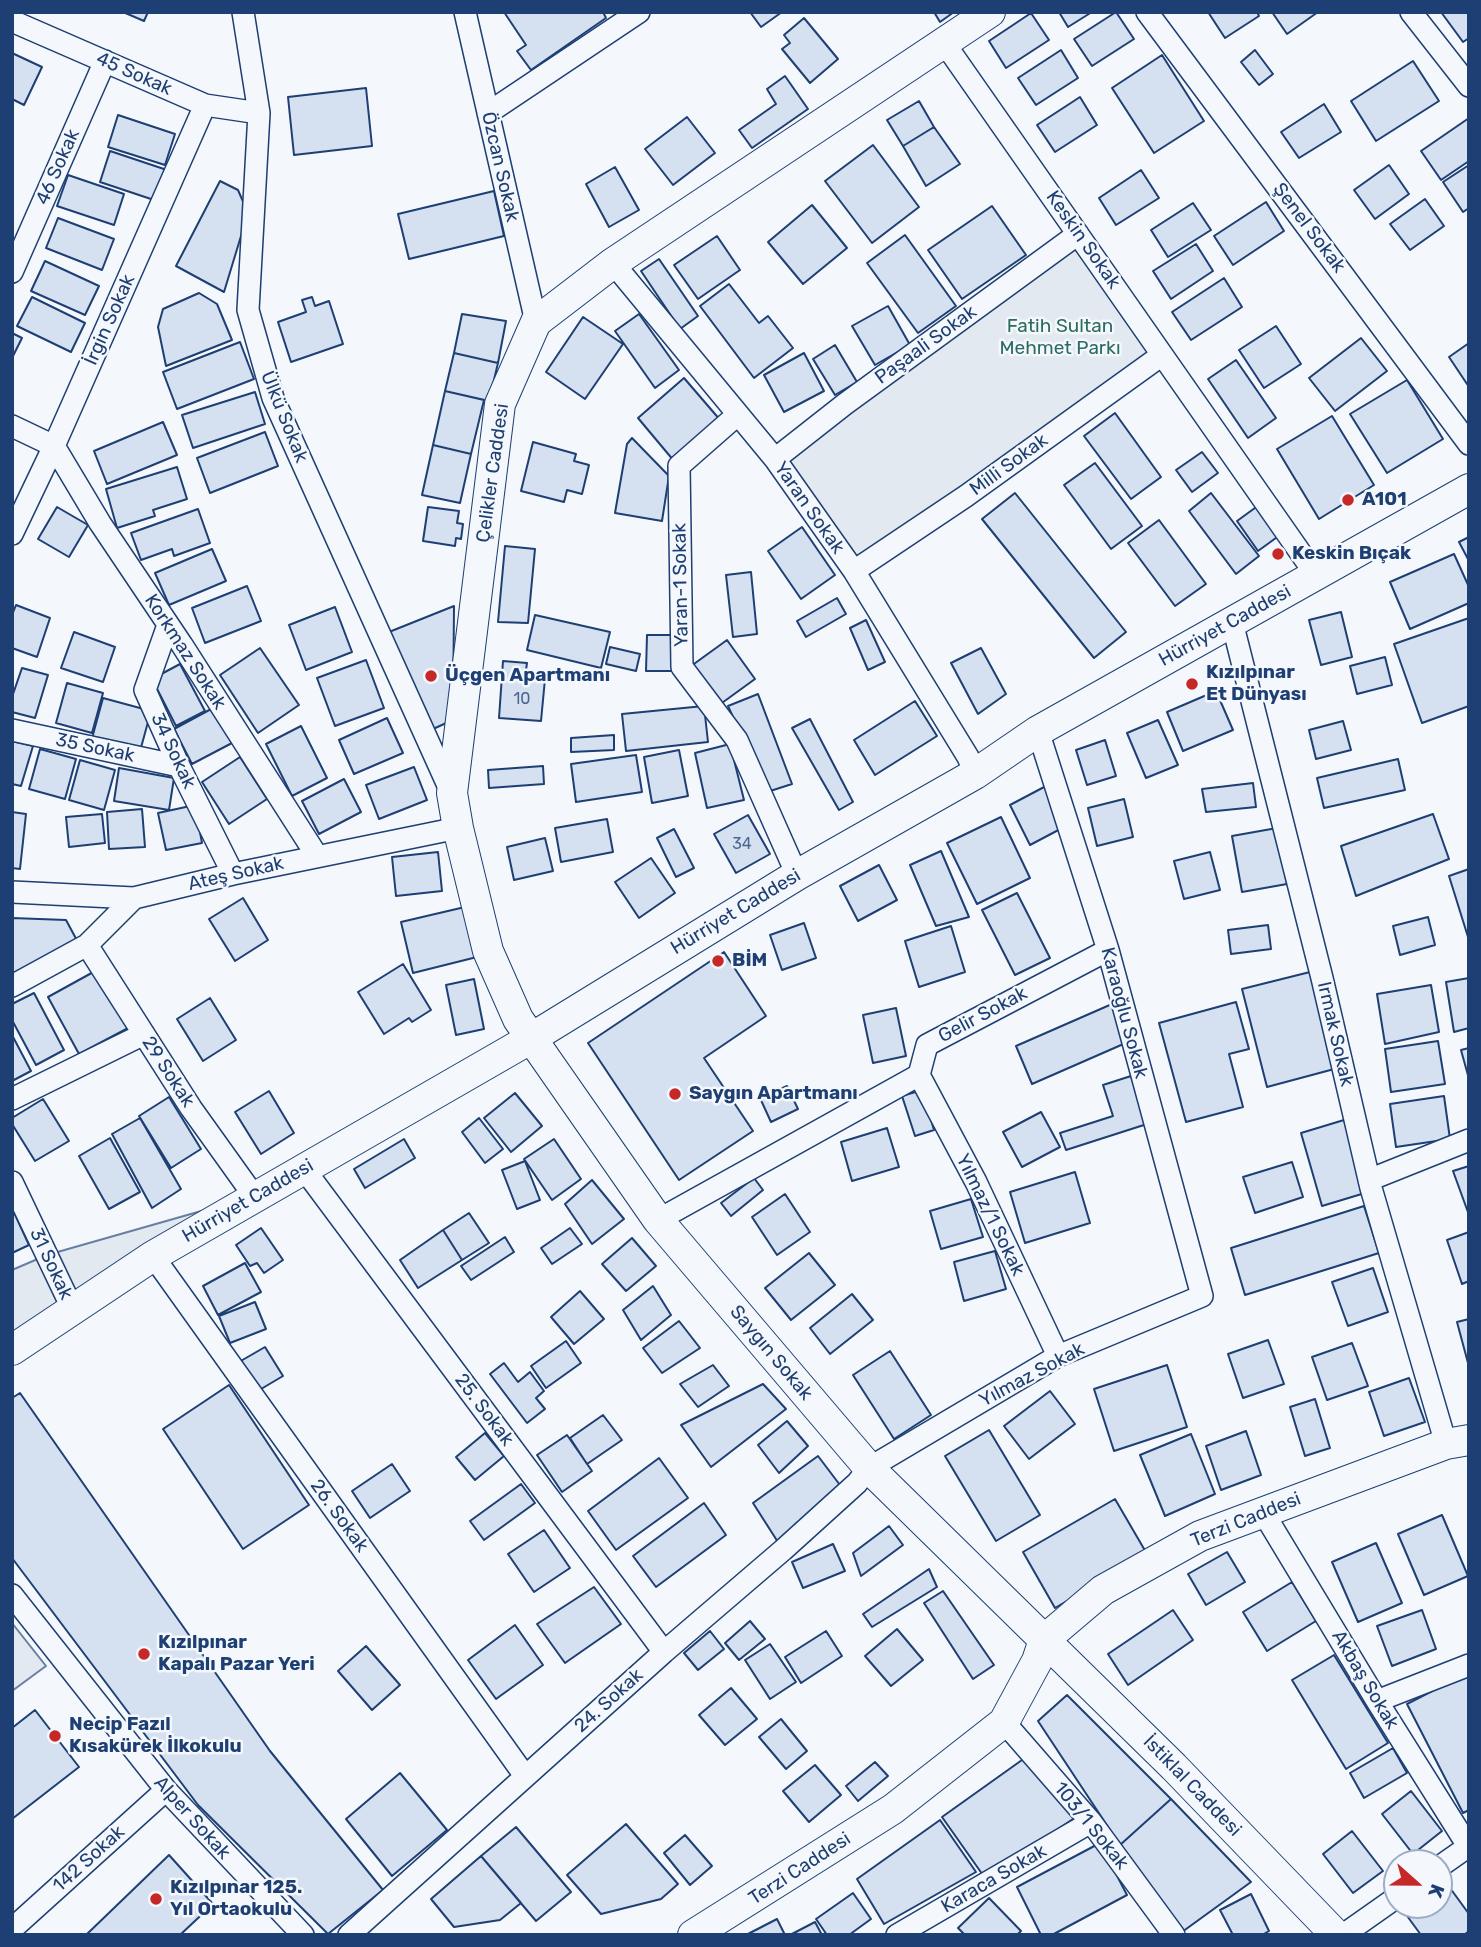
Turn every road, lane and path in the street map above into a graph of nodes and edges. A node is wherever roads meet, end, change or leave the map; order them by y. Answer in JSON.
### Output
{"nodes":[{"id":1,"x":243,"y":12,"type":"edge"},
{"id":2,"x":465,"y":12,"type":"edge"},
{"id":3,"x":639,"y":12,"type":"edge"},
{"id":4,"x":990,"y":12,"type":"edge"},
{"id":5,"x":1147,"y":12,"type":"edge"},
{"id":6,"x":1411,"y":12,"type":"edge"},
{"id":7,"x":12,"y":21,"type":"edge"},
{"id":8,"x":945,"y":44,"type":"junction"},
{"id":9,"x":104,"y":61,"type":"junction"},
{"id":10,"x":1469,"y":86,"type":"edge"},
{"id":11,"x":205,"y":105,"type":"junction"},
{"id":12,"x":260,"y":113,"type":"junction"},
{"id":13,"x":488,"y":113,"type":"junction"},
{"id":14,"x":1079,"y":234,"type":"junction"},
{"id":15,"x":613,"y":263,"type":"junction"},
{"id":16,"x":12,"y":272,"type":"edge"},
{"id":17,"x":536,"y":322,"type":"junction"},
{"id":18,"x":1162,"y":355,"type":"junction"},
{"id":19,"x":736,"y":416,"type":"junction"},
{"id":20,"x":12,"y":426,"type":"edge"},
{"id":21,"x":1469,"y":444,"type":"edge"},
{"id":22,"x":54,"y":446,"type":"junction"},
{"id":23,"x":775,"y":459,"type":"junction"},
{"id":24,"x":1469,"y":489,"type":"edge"},
{"id":25,"x":12,"y":534,"type":"edge"},
{"id":26,"x":854,"y":571,"type":"junction"},
{"id":27,"x":1316,"y":575,"type":"junction"},
{"id":28,"x":1232,"y":622,"type":"junction"},
{"id":29,"x":168,"y":625,"type":"junction"},
{"id":30,"x":12,"y":730,"type":"edge"},
{"id":31,"x":1038,"y":732,"type":"junction"},
{"id":32,"x":179,"y":766,"type":"junction"},
{"id":33,"x":975,"y":774,"type":"junction"},
{"id":34,"x":452,"y":793,"type":"junction"},
{"id":35,"x":458,"y":828,"type":"junction"},
{"id":36,"x":317,"y":856,"type":"junction"},
{"id":37,"x":233,"y":874,"type":"junction"},
{"id":38,"x":797,"y":875,"type":"junction"},
{"id":39,"x":12,"y":892,"type":"edge"},
{"id":40,"x":134,"y":898,"type":"junction"},
{"id":41,"x":87,"y":945,"type":"junction"},
{"id":42,"x":1108,"y":950,"type":"junction"},
{"id":43,"x":12,"y":986,"type":"edge"},
{"id":44,"x":144,"y":1034,"type":"junction"},
{"id":45,"x":530,"y":1039,"type":"junction"},
{"id":46,"x":919,"y":1075,"type":"junction"},
{"id":47,"x":12,"y":1100,"type":"edge"},
{"id":48,"x":1469,"y":1140,"type":"edge"},
{"id":49,"x":304,"y":1169,"type":"junction"},
{"id":50,"x":1369,"y":1180,"type":"junction"},
{"id":51,"x":12,"y":1182,"type":"edge"},
{"id":52,"x":254,"y":1196,"type":"junction"},
{"id":53,"x":658,"y":1220,"type":"junction"},
{"id":54,"x":153,"y":1256,"type":"junction"},
{"id":55,"x":1202,"y":1296,"type":"joint"},
{"id":56,"x":72,"y":1308,"type":"junction"},
{"id":57,"x":12,"y":1350,"type":"edge"},
{"id":58,"x":1058,"y":1356,"type":"junction"},
{"id":59,"x":1457,"y":1442,"type":"edge"},
{"id":60,"x":869,"y":1468,"type":"junction"},
{"id":61,"x":1263,"y":1512,"type":"junction"},
{"id":62,"x":12,"y":1595,"type":"edge"},
{"id":63,"x":1044,"y":1640,"type":"junction"},
{"id":64,"x":664,"y":1652,"type":"junction"},
{"id":65,"x":1469,"y":1665,"type":"edge"},
{"id":66,"x":1377,"y":1701,"type":"junction"},
{"id":67,"x":1004,"y":1722,"type":"junction"},
{"id":68,"x":525,"y":1776,"type":"junction"},
{"id":69,"x":166,"y":1790,"type":"junction"},
{"id":70,"x":1091,"y":1822,"type":"junction"},
{"id":71,"x":1469,"y":1846,"type":"edge"},
{"id":72,"x":1453,"y":1857,"type":"edge"},
{"id":73,"x":1383,"y":1907,"type":"edge"},
{"id":74,"x":12,"y":1929,"type":"edge"},
{"id":75,"x":303,"y":1935,"type":"edge"},
{"id":76,"x":349,"y":1935,"type":"edge"},
{"id":77,"x":693,"y":1935,"type":"edge"},
{"id":78,"x":897,"y":1935,"type":"edge"},
{"id":79,"x":1174,"y":1935,"type":"edge"},
{"id":80,"x":1336,"y":1935,"type":"edge"},
{"id":81,"x":1343,"y":1935,"type":"edge"}],
"edges":[{"from":1,"to":12,"type":"street","name":"Ülkü Sokak"},
{"from":2,"to":13,"type":"street","name":"Özcan Sokak"},
{"from":3,"to":13,"type":"street"},
{"from":4,"to":8,"type":"street","name":"Çelikler Caddesi"},
{"from":5,"to":21,"type":"street","name":"Şenel Sokak"},
{"from":6,"to":10,"type":"street"},
{"from":7,"to":9,"type":"street","name":"45 Sokak"},
{"from":8,"to":14,"type":"street","name":"Keskin Sokak"},
{"from":8,"to":15,"type":"street","name":"Çelikler Caddesi"},
{"from":9,"to":11,"type":"street","name":"45 Sokak"},
{"from":9,"to":16,"type":"street","name":"46 Sokak"},
{"from":11,"to":12,"type":"street","name":"45 Sokak"},
{"from":11,"to":22,"type":"street","name":"İrgin Sokak"},
{"from":12,"to":34,"type":"street","name":"Ülkü Sokak"},
{"from":13,"to":17,"type":"street","name":"Özcan Sokak"},
{"from":14,"to":18,"type":"street","name":"Keskin Sokak"},
{"from":14,"to":23,"type":"street","name":"Paşaali Sokak"},
{"from":15,"to":17,"type":"street","name":"Çelikler Caddesi"},
{"from":15,"to":19,"type":"street","name":"Yaran Sokak"},
{"from":17,"to":34,"type":"street","name":"Çelikler Caddesi"},
{"from":18,"to":26,"type":"street","name":"Milli Sokak"},
{"from":18,"to":27,"type":"street","name":"Keskin Sokak"},
{"from":19,"to":23,"type":"street","name":"Yaran Sokak"},
{"from":19,"to":38,"type":"street","name":"Yaran-1 Sokak"},
{"from":20,"to":22,"type":"street"},
{"from":22,"to":25,"type":"street","name":"İrgin Sokak"},
{"from":22,"to":29,"type":"street","name":"Korkmaz Sokak"},
{"from":23,"to":26,"type":"street","name":"Yaran Sokak"},
{"from":24,"to":27,"type":"street","name":"Hürriyet Caddesi"},
{"from":26,"to":33,"type":"street","name":"Yaran Sokak"},
{"from":27,"to":28,"type":"street","name":"Hürriyet Caddesi"},
{"from":28,"to":31,"type":"street","name":"Hürriyet Caddesi"},
{"from":28,"to":50,"type":"street","name":"Irmak Sokak"},
{"from":29,"to":32,"type":"street","name":"34 Sokak"},
{"from":29,"to":36,"type":"street","name":"Korkmaz Sokak"},
{"from":30,"to":32,"type":"street","name":"35 Sokak"},
{"from":31,"to":33,"type":"street","name":"Hürriyet Caddesi"},
{"from":31,"to":42,"type":"street","name":"Karaoğlu Sokak"},
{"from":32,"to":37,"type":"street","name":"34 Sokak"},
{"from":33,"to":38,"type":"street","name":"Hürriyet Caddesi"},
{"from":34,"to":35,"type":"street","name":"Çelikler Caddesi"},
{"from":35,"to":36,"type":"street","name":"Ateş Sokak"},
{"from":35,"to":45,"type":"street","name":"Çelikler Caddesi"},
{"from":36,"to":37,"type":"street","name":"Ateş Sokak"},
{"from":37,"to":40,"type":"street","name":"Ateş Sokak"},
{"from":38,"to":45,"type":"street","name":"Hürriyet Caddesi"},
{"from":39,"to":40,"type":"street","name":"Ateş Sokak"},
{"from":40,"to":41,"type":"street"},
{"from":41,"to":43,"type":"street"},
{"from":41,"to":44,"type":"street","name":"29 Sokak"},
{"from":42,"to":46,"type":"street","name":"Gelir Sokak"},
{"from":42,"to":55,"type":"street","name":"Karaoğlu Sokak"},
{"from":44,"to":47,"type":"street"},
{"from":44,"to":52,"type":"street","name":"29 Sokak"},
{"from":45,"to":49,"type":"street","name":"Hürriyet Caddesi"},
{"from":45,"to":53,"type":"street","name":"Saygın Sokak"},
{"from":46,"to":53,"type":"street"},
{"from":46,"to":58,"type":"street","name":"Yılmaz/1 Sokak"},
{"from":48,"to":50,"type":"street"},
{"from":49,"to":52,"type":"street","name":"Hürriyet Caddesi"},
{"from":49,"to":64,"type":"street","name":"25. Sokak"},
{"from":50,"to":59,"type":"street","name":"Irmak Sokak"},
{"from":51,"to":56,"type":"street","name":"31 Sokak"},
{"from":52,"to":54,"type":"street","name":"Hürriyet Caddesi"},
{"from":53,"to":60,"type":"street","name":"Saygın Sokak"},
{"from":54,"to":56,"type":"street","name":"Hürriyet Caddesi"},
{"from":54,"to":68,"type":"street","name":"26. Sokak"},
{"from":55,"to":58,"type":"street","name":"Yılmaz Sokak"},
{"from":56,"to":57,"type":"street","name":"Hürriyet Caddesi"},
{"from":58,"to":60,"type":"street","name":"Yılmaz Sokak"},
{"from":59,"to":61,"type":"street","name":"Terzi Caddesi"},
{"from":60,"to":63,"type":"street","name":"Saygın Sokak"},
{"from":60,"to":64,"type":"street","name":"24. Sokak"},
{"from":61,"to":63,"type":"street","name":"Terzi Caddesi"},
{"from":61,"to":66,"type":"street","name":"Akbaş Sokak"},
{"from":62,"to":69,"type":"street","name":"Alper Sokak"},
{"from":63,"to":67,"type":"street"},
{"from":63,"to":80,"type":"street","name":"İstiklal Caddesi"},
{"from":64,"to":68,"type":"street","name":"24. Sokak"},
{"from":65,"to":66,"type":"street"},
{"from":66,"to":71,"type":"street","name":"Akbaş Sokak"},
{"from":67,"to":70,"type":"street","name":"103/1 Sokak"},
{"from":67,"to":77,"type":"street","name":"Terzi Caddesi"},
{"from":68,"to":76,"type":"street","name":"24. Sokak"},
{"from":69,"to":74,"type":"street","name":"142 Sokak"},
{"from":69,"to":75,"type":"street","name":"Alper Sokak"},
{"from":70,"to":78,"type":"street","name":"Karaca Sokak"},
{"from":70,"to":79,"type":"street","name":"103/1 Sokak"},
{"from":71,"to":72,"type":"street"},
{"from":73,"to":81,"type":"street"}]}
